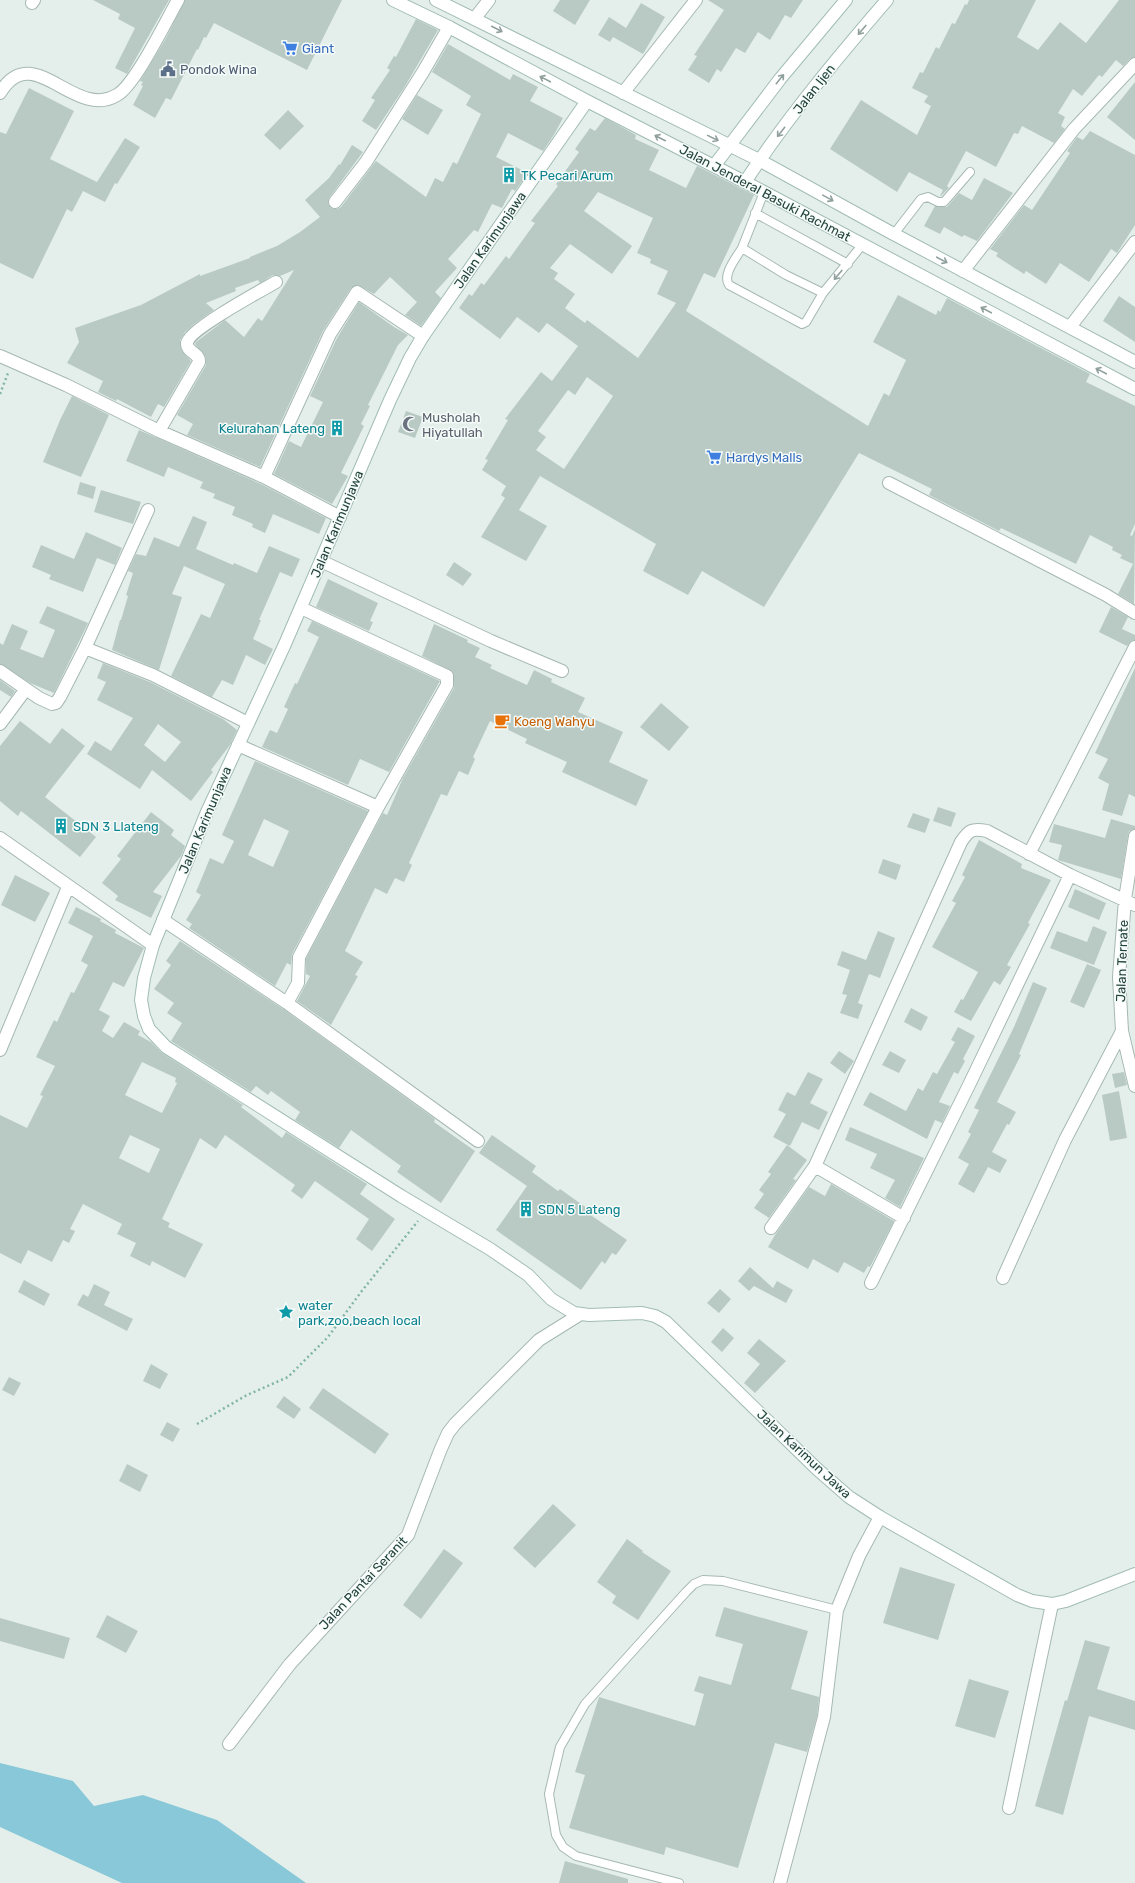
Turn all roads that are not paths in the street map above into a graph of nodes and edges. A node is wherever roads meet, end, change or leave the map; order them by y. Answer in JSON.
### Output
{"nodes":[{"id":1,"x":178,"y":0,"type":"edge"},
{"id":2,"x":393,"y":0,"type":"edge"},
{"id":3,"x":436,"y":0,"type":"edge"},
{"id":4,"x":489,"y":0,"type":"edge"},
{"id":5,"x":696,"y":0,"type":"edge"},
{"id":6,"x":846,"y":0,"type":"edge"},
{"id":7,"x":887,"y":0,"type":"edge"},
{"id":8,"x":475,"y":18,"type":"junction"},
{"id":9,"x":449,"y":27,"type":"junction"},
{"id":10,"x":1135,"y":64,"type":"edge"},
{"id":11,"x":0,"y":93,"type":"edge"},
{"id":12,"x":623,"y":93,"type":"junction"},
{"id":13,"x":587,"y":101,"type":"junction"},
{"id":14,"x":728,"y":146,"type":"junction"},
{"id":15,"x":759,"y":160,"type":"junction"},
{"id":16,"x":714,"y":166,"type":"junction"},
{"id":17,"x":970,"y":172,"type":"dead end"},
{"id":18,"x":745,"y":182,"type":"junction"},
{"id":19,"x":764,"y":192,"type":"junction"},
{"id":20,"x":335,"y":202,"type":"dead end"},
{"id":21,"x":755,"y":213,"type":"junction"},
{"id":22,"x":894,"y":234,"type":"junction"},
{"id":23,"x":1135,"y":242,"type":"edge"},
{"id":24,"x":863,"y":244,"type":"junction"},
{"id":25,"x":742,"y":248,"type":"junction"},
{"id":26,"x":848,"y":264,"type":"junction"},
{"id":27,"x":963,"y":271,"type":"junction"},
{"id":28,"x":276,"y":282,"type":"dead end"},
{"id":29,"x":823,"y":293,"type":"junction"},
{"id":30,"x":1070,"y":327,"type":"junction"},
{"id":31,"x":423,"y":336,"type":"junction"},
{"id":32,"x":0,"y":356,"type":"edge"},
{"id":33,"x":1135,"y":362,"type":"edge"},
{"id":34,"x":1135,"y":389,"type":"edge"},
{"id":35,"x":159,"y":431,"type":"junction"},
{"id":36,"x":264,"y":477,"type":"junction"},
{"id":37,"x":888,"y":483,"type":"dead end"},
{"id":38,"x":148,"y":510,"type":"dead end"},
{"id":39,"x":340,"y":517,"type":"junction"},
{"id":40,"x":321,"y":560,"type":"junction"},
{"id":41,"x":301,"y":608,"type":"junction"},
{"id":42,"x":1135,"y":613,"type":"edge"},
{"id":43,"x":85,"y":648,"type":"junction"},
{"id":44,"x":1135,"y":648,"type":"edge"},
{"id":45,"x":0,"y":671,"type":"edge"},
{"id":46,"x":562,"y":671,"type":"dead end"},
{"id":47,"x":26,"y":689,"type":"junction"},
{"id":48,"x":248,"y":723,"type":"junction"},
{"id":49,"x":0,"y":724,"type":"edge"},
{"id":50,"x":238,"y":745,"type":"junction"},
{"id":51,"x":378,"y":807,"type":"junction"},
{"id":52,"x":1135,"y":836,"type":"edge"},
{"id":53,"x":0,"y":838,"type":"edge"},
{"id":54,"x":1029,"y":854,"type":"junction"},
{"id":55,"x":1070,"y":875,"type":"junction"},
{"id":56,"x":68,"y":887,"type":"junction"},
{"id":57,"x":1130,"y":902,"type":"edge"},
{"id":58,"x":163,"y":920,"type":"junction"},
{"id":59,"x":153,"y":945,"type":"junction"},
{"id":60,"x":287,"y":1003,"type":"junction"},
{"id":61,"x":1122,"y":1031,"type":"junction"},
{"id":62,"x":0,"y":1050,"type":"edge"},
{"id":63,"x":1135,"y":1086,"type":"edge"},
{"id":64,"x":478,"y":1141,"type":"dead end"},
{"id":65,"x":815,"y":1166,"type":"junction"},
{"id":66,"x":904,"y":1218,"type":"junction"},
{"id":67,"x":771,"y":1228,"type":"dead end"},
{"id":68,"x":1003,"y":1278,"type":"dead end"},
{"id":69,"x":870,"y":1282,"type":"dead end"},
{"id":70,"x":577,"y":1314,"type":"junction"},
{"id":71,"x":880,"y":1518,"type":"junction"},
{"id":72,"x":1135,"y":1574,"type":"edge"},
{"id":73,"x":1052,"y":1604,"type":"junction"},
{"id":74,"x":838,"y":1610,"type":"junction"},
{"id":75,"x":230,"y":1744,"type":"dead end"},
{"id":76,"x":1009,"y":1808,"type":"dead end"},
{"id":77,"x":679,"y":1883,"type":"edge"},
{"id":78,"x":780,"y":1883,"type":"edge"}],
"edges":[{"from":1,"to":11,"type":"street"},
{"from":2,"to":9,"type":"street","name":"Jalan Jenderal Basuki Rachmat"},
{"from":3,"to":8,"type":"street","name":"Jalan Jenderal Basuki Rachmat"},
{"from":4,"to":8,"type":"street"},
{"from":5,"to":12,"type":"street"},
{"from":14,"to":6,"type":"street","one_way":true},
{"from":7,"to":15,"type":"street","name":"Jalan Ijen","one_way":true},
{"from":8,"to":12,"type":"street","name":"Jalan Jenderal Basuki Rachmat","one_way":true},
{"from":13,"to":9,"type":"street","name":"Jalan Jenderal Basuki Rachmat","one_way":true},
{"from":9,"to":20,"type":"street"},
{"from":10,"to":27,"type":"street"},
{"from":12,"to":14,"type":"street","name":"Jalan Jenderal Basuki Rachmat","one_way":true},
{"from":16,"to":13,"type":"street","name":"Jalan Jenderal Basuki Rachmat","one_way":true},
{"from":13,"to":31,"type":"street","name":"Jalan Karimunjawa"},
{"from":14,"to":15,"type":"street","name":"Jalan Jenderal Basuki Rachmat"},
{"from":14,"to":16,"type":"street"},
{"from":15,"to":18,"type":"street","name":"Jalan Ijen"},
{"from":15,"to":22,"type":"street","name":"Jalan Jenderal Basuki Rachmat","one_way":true},
{"from":16,"to":18,"type":"street","name":"Jalan Jenderal Basuki Rachmat"},
{"from":17,"to":22,"type":"lane"},
{"from":18,"to":19,"type":"street","name":"Jalan Jenderal Basuki Rachmat"},
{"from":19,"to":21,"type":"lane"},
{"from":19,"to":24,"type":"street","name":"Jalan Jenderal Basuki Rachmat"},
{"from":21,"to":25,"type":"lane"},
{"from":21,"to":26,"type":"lane"},
{"from":22,"to":27,"type":"street","name":"Jalan Jenderal Basuki Rachmat","one_way":true},
{"from":23,"to":30,"type":"street"},
{"from":24,"to":26,"type":"lane"},
{"from":34,"to":24,"type":"street","name":"Jalan Jenderal Basuki Rachmat","one_way":true},
{"from":25,"to":29,"type":"lane"},
{"from":25,"to":29,"type":"lane"},
{"from":26,"to":29,"type":"lane","one_way":true},
{"from":27,"to":30,"type":"street","name":"Jalan Jenderal Basuki Rachmat"},
{"from":28,"to":35,"type":"street"},
{"from":30,"to":33,"type":"street","name":"Jalan Jenderal Basuki Rachmat"},
{"from":31,"to":36,"type":"street"},
{"from":31,"to":39,"type":"street","name":"Jalan Karimunjawa"},
{"from":32,"to":35,"type":"street"},
{"from":35,"to":36,"type":"street"},
{"from":36,"to":39,"type":"street"},
{"from":37,"to":42,"type":"street"},
{"from":38,"to":43,"type":"street"},
{"from":39,"to":40,"type":"street","name":"Jalan Karimunjawa"},
{"from":40,"to":41,"type":"street","name":"Jalan Karimunjawa"},
{"from":40,"to":46,"type":"street"},
{"from":41,"to":48,"type":"street","name":"Jalan Karimunjawa"},
{"from":41,"to":51,"type":"street"},
{"from":43,"to":47,"type":"street"},
{"from":43,"to":48,"type":"street"},
{"from":44,"to":54,"type":"street"},
{"from":45,"to":47,"type":"street"},
{"from":47,"to":49,"type":"street"},
{"from":48,"to":50,"type":"street","name":"Jalan Karimunjawa"},
{"from":50,"to":51,"type":"street"},
{"from":50,"to":58,"type":"street","name":"Jalan Karimunjawa"},
{"from":51,"to":60,"type":"street"},
{"from":52,"to":57,"type":"street","name":"Jalan Ternate"},
{"from":53,"to":56,"type":"street"},
{"from":54,"to":55,"type":"street"},
{"from":54,"to":65,"type":"street"},
{"from":55,"to":57,"type":"street"},
{"from":55,"to":66,"type":"street"},
{"from":56,"to":59,"type":"street"},
{"from":56,"to":62,"type":"street"},
{"from":57,"to":61,"type":"street","name":"Jalan Ternate"},
{"from":58,"to":59,"type":"street","name":"Jalan Karimunjawa"},
{"from":58,"to":60,"type":"street"},
{"from":59,"to":70,"type":"street","name":"Jalan Karimunjawa"},
{"from":60,"to":64,"type":"street"},
{"from":61,"to":63,"type":"street","name":"Jalan Ternate"},
{"from":61,"to":68,"type":"street"},
{"from":65,"to":66,"type":"street"},
{"from":65,"to":67,"type":"street"},
{"from":66,"to":69,"type":"street"},
{"from":70,"to":71,"type":"street","name":"Jalan Karimun Jawa"},
{"from":70,"to":75,"type":"street","name":"Jalan Pantai Seranit"},
{"from":71,"to":73,"type":"street","name":"Jalan Karimun Jawa"},
{"from":71,"to":74,"type":"street"},
{"from":72,"to":73,"type":"street","name":"Jalan Karimun Jawa"},
{"from":73,"to":76,"type":"street"},
{"from":74,"to":77,"type":"lane"},
{"from":74,"to":78,"type":"street"}]}
